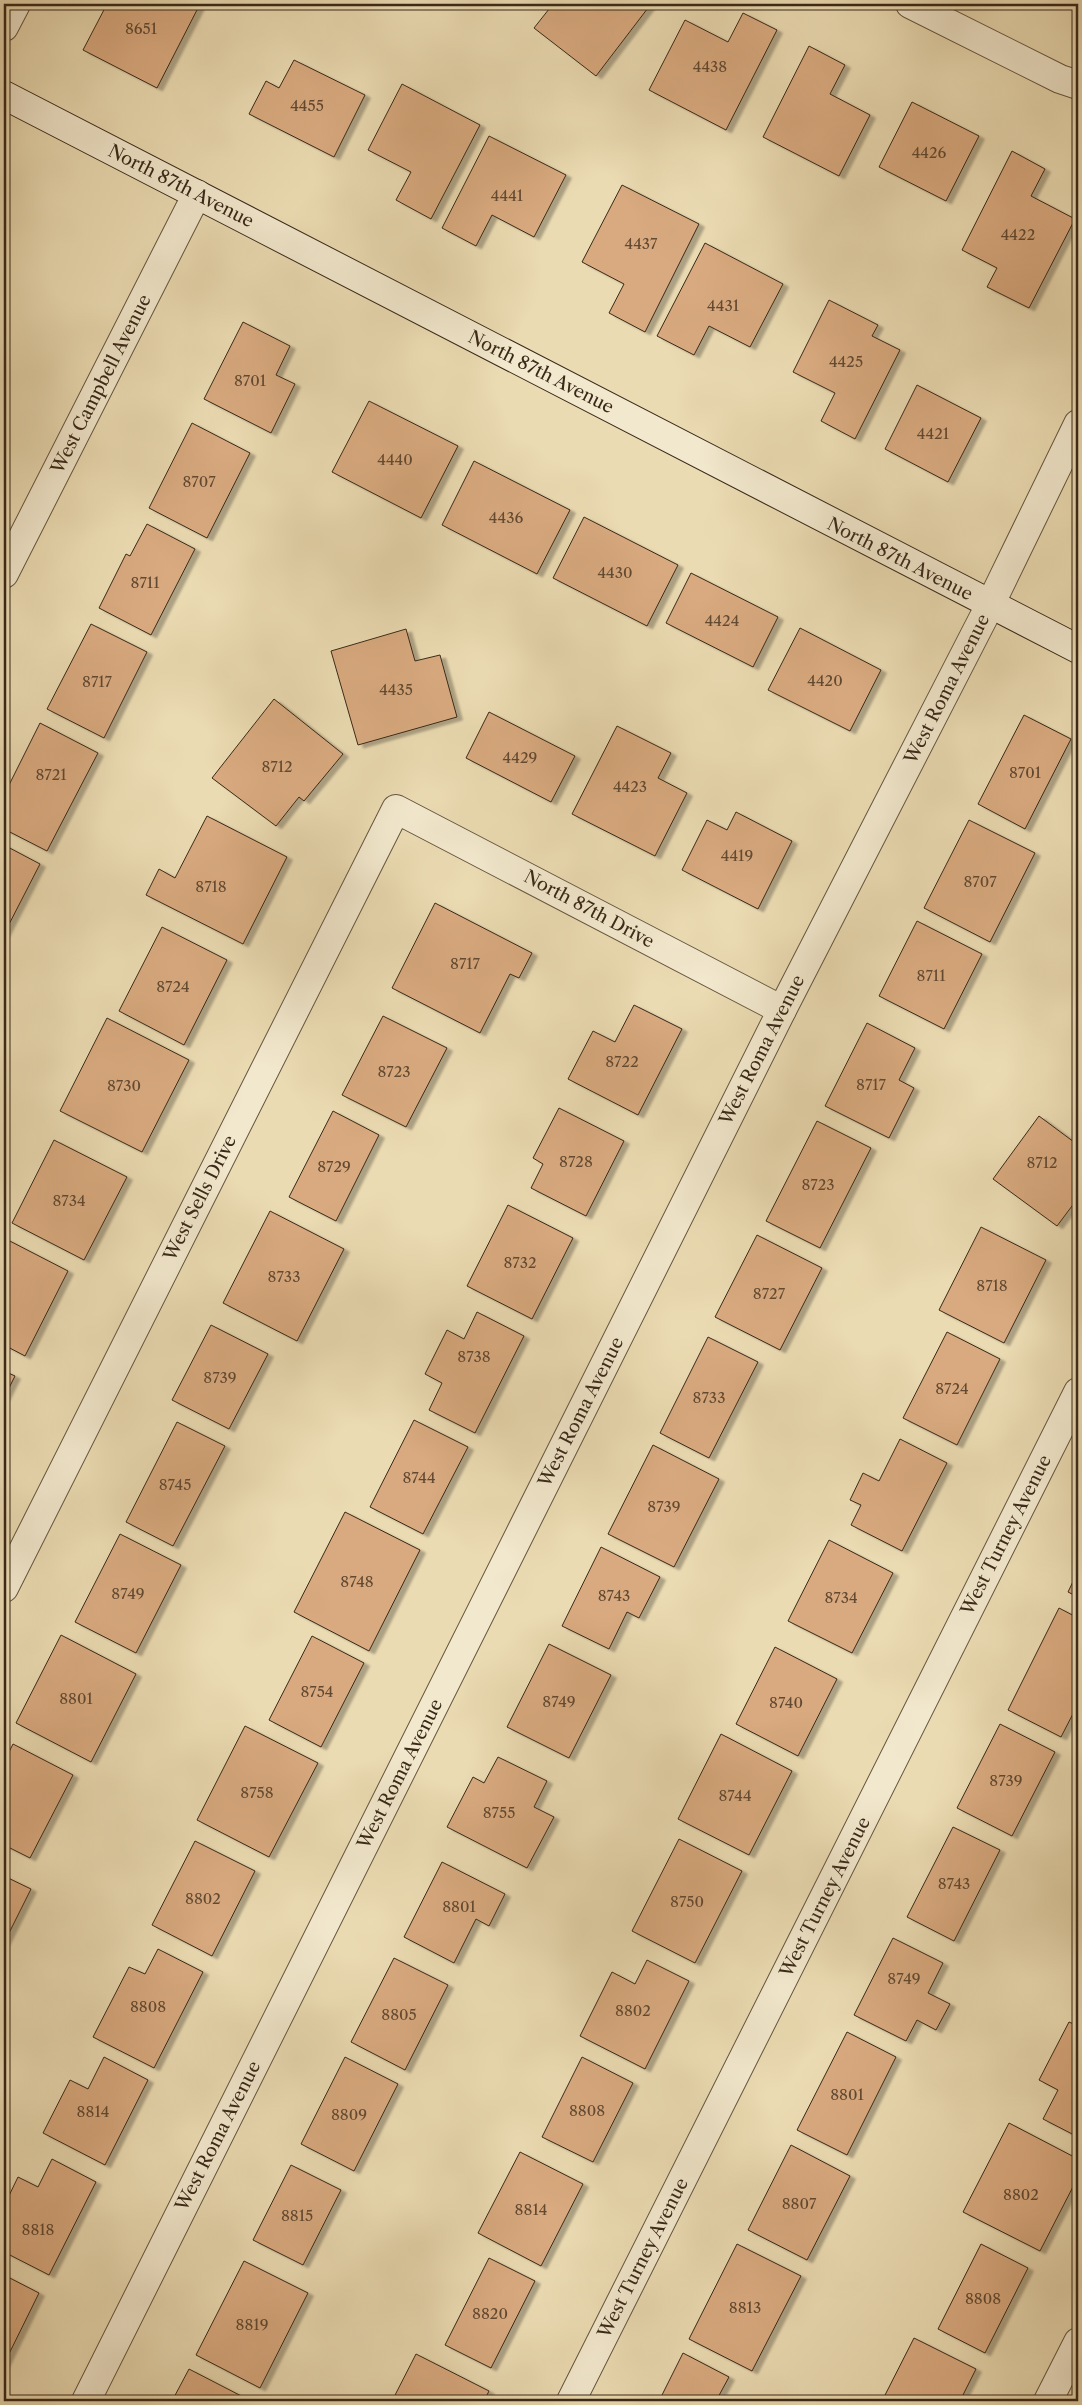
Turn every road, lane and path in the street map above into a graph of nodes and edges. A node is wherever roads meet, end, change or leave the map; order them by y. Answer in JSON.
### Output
{"nodes":[{"id":1,"x":16,"y":4,"type":"edge"},
{"id":2,"x":910,"y":4,"type":"edge"},
{"id":3,"x":4,"y":28,"type":"edge"},
{"id":4,"x":1078,"y":85,"type":"edge"},
{"id":5,"x":4,"y":95,"type":"edge"},
{"id":6,"x":197,"y":194,"type":"junction"},
{"id":7,"x":1078,"y":424,"type":"edge"},
{"id":8,"x":4,"y":574,"type":"edge"},
{"id":9,"x":990,"y":606,"type":"junction"},
{"id":10,"x":1078,"y":649,"type":"edge"},
{"id":11,"x":396,"y":809,"type":"joint"},
{"id":12,"x":782,"y":1010,"type":"junction"},
{"id":13,"x":1078,"y":1392,"type":"edge"},
{"id":14,"x":4,"y":1588,"type":"edge"},
{"id":15,"x":1078,"y":2342,"type":"edge"},
{"id":16,"x":86,"y":2401,"type":"edge"},
{"id":17,"x":571,"y":2401,"type":"edge"},
{"id":18,"x":1048,"y":2401,"type":"edge"}],
"edges":[{"from":1,"to":3,"type":"street"},
{"from":2,"to":4,"type":"street"},
{"from":5,"to":6,"type":"street","name":"North 87th Avenue"},
{"from":6,"to":8,"type":"street","name":"West Campbell Avenue"},
{"from":6,"to":9,"type":"street","name":"North 87th Avenue"},
{"from":7,"to":9,"type":"street","name":"West Roma Avenue"},
{"from":9,"to":10,"type":"street","name":"North 87th Avenue"},
{"from":9,"to":12,"type":"street","name":"West Roma Avenue"},
{"from":11,"to":12,"type":"street","name":"North 87th Drive"},
{"from":11,"to":14,"type":"street","name":"West Sells Drive"},
{"from":12,"to":16,"type":"street","name":"West Roma Avenue"},
{"from":13,"to":17,"type":"street","name":"West Turney Avenue"},
{"from":15,"to":18,"type":"street"}]}
